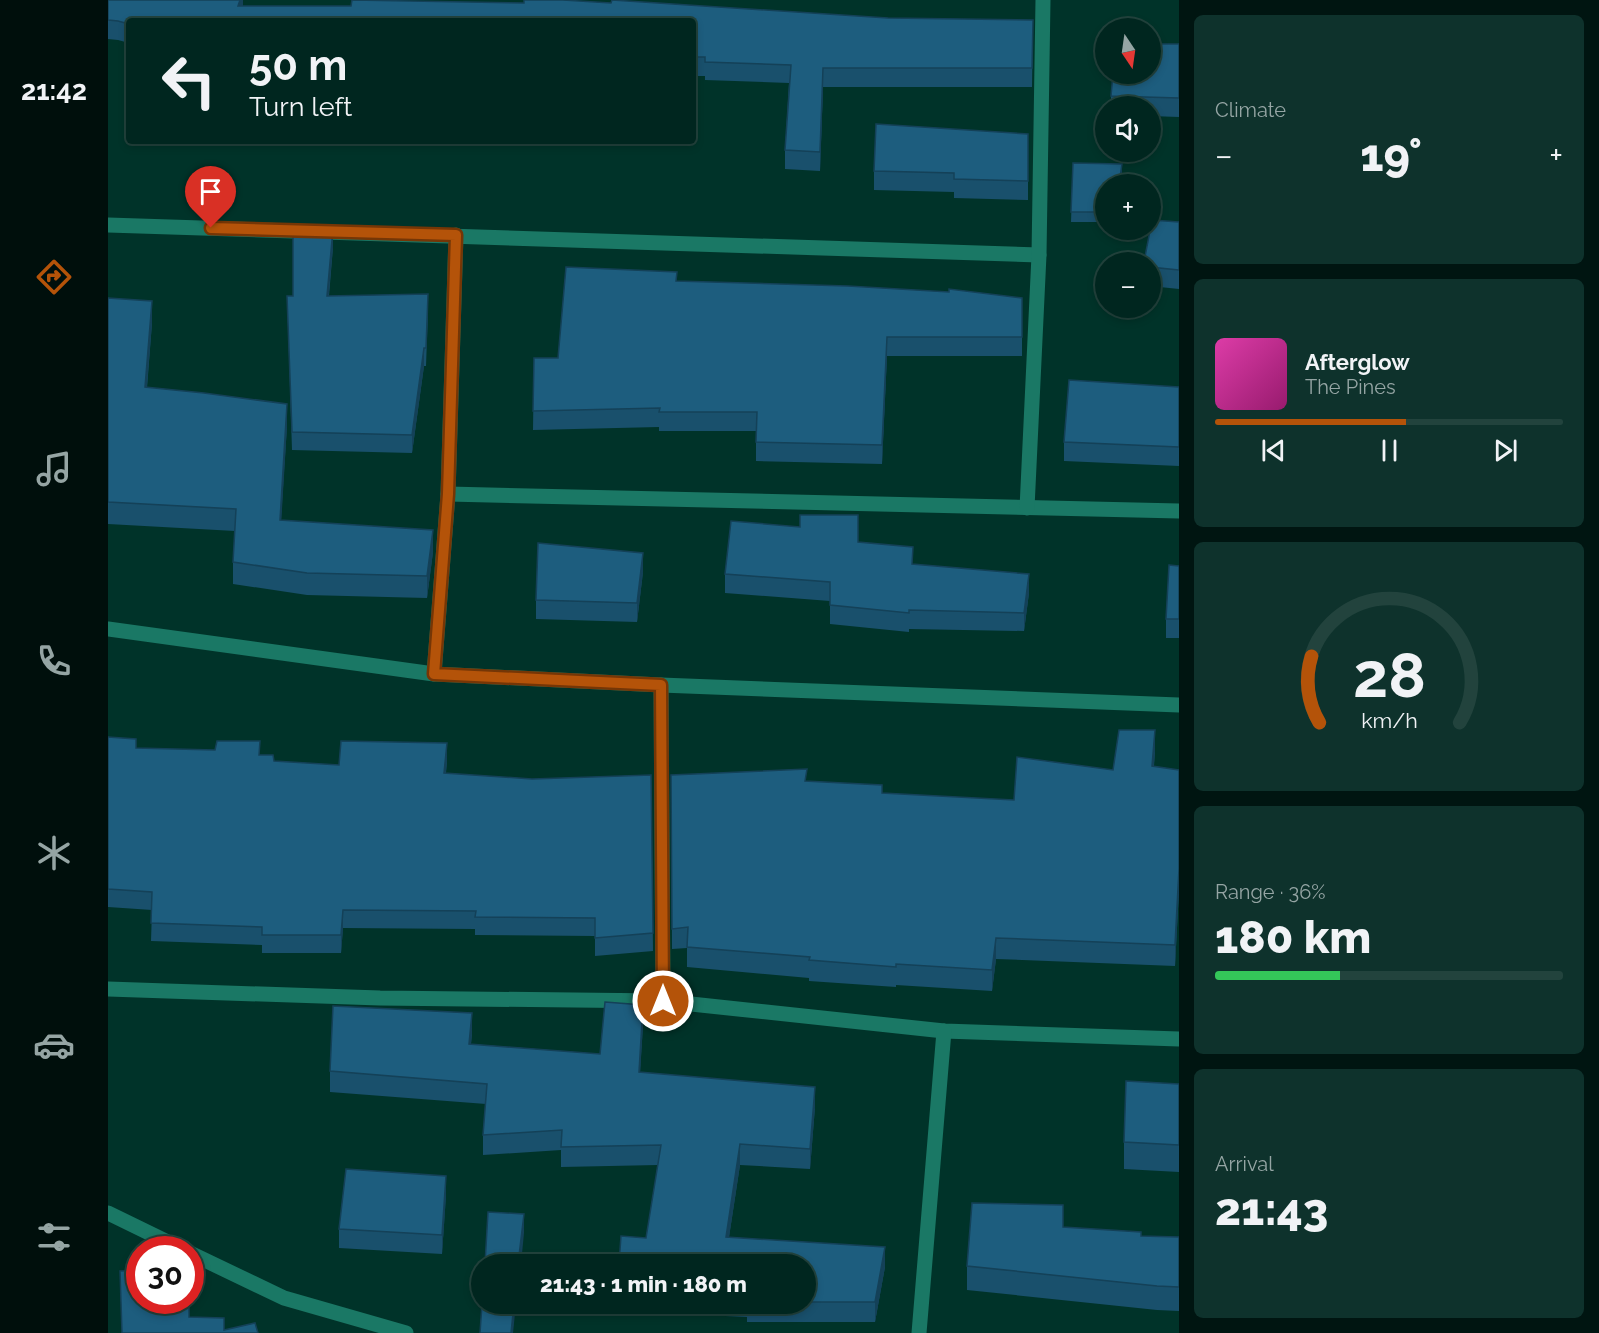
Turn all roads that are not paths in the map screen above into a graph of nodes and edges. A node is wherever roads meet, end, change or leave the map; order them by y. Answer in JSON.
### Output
{"nodes":[{"id":1,"x":1043,"y":0,"type":"edge"},
{"id":2,"x":108,"y":225,"type":"edge"},
{"id":3,"x":456,"y":235,"type":"junction"},
{"id":4,"x":1039,"y":255,"type":"junction"},
{"id":5,"x":448,"y":494,"type":"junction"},
{"id":6,"x":1027,"y":507,"type":"junction"},
{"id":7,"x":1179,"y":511,"type":"edge"},
{"id":8,"x":108,"y":629,"type":"edge"},
{"id":9,"x":434,"y":674,"type":"junction"},
{"id":10,"x":661,"y":685,"type":"junction"},
{"id":11,"x":1179,"y":705,"type":"edge"},
{"id":12,"x":108,"y":989,"type":"edge"},
{"id":13,"x":663,"y":1001,"type":"junction"},
{"id":14,"x":944,"y":1030,"type":"junction"},
{"id":15,"x":1179,"y":1040,"type":"edge"},
{"id":16,"x":108,"y":1213,"type":"edge"},
{"id":17,"x":155,"y":1236,"type":"edge"},
{"id":18,"x":204,"y":1259,"type":"edge"},
{"id":19,"x":406,"y":1333,"type":"edge"},
{"id":20,"x":919,"y":1333,"type":"edge"}],
"edges":[{"from":1,"to":4,"type":"street"},
{"from":2,"to":3,"type":"street"},
{"from":3,"to":4,"type":"street"},
{"from":3,"to":5,"type":"street"},
{"from":4,"to":6,"type":"street"},
{"from":5,"to":6,"type":"street"},
{"from":5,"to":9,"type":"street"},
{"from":6,"to":7,"type":"street"},
{"from":8,"to":9,"type":"street"},
{"from":9,"to":10,"type":"street"},
{"from":10,"to":11,"type":"street"},
{"from":10,"to":13,"type":"street"},
{"from":12,"to":13,"type":"street"},
{"from":13,"to":14,"type":"street"},
{"from":14,"to":15,"type":"street"},
{"from":14,"to":20,"type":"street"},
{"from":16,"to":17,"type":"street"},
{"from":18,"to":19,"type":"street"}]}
